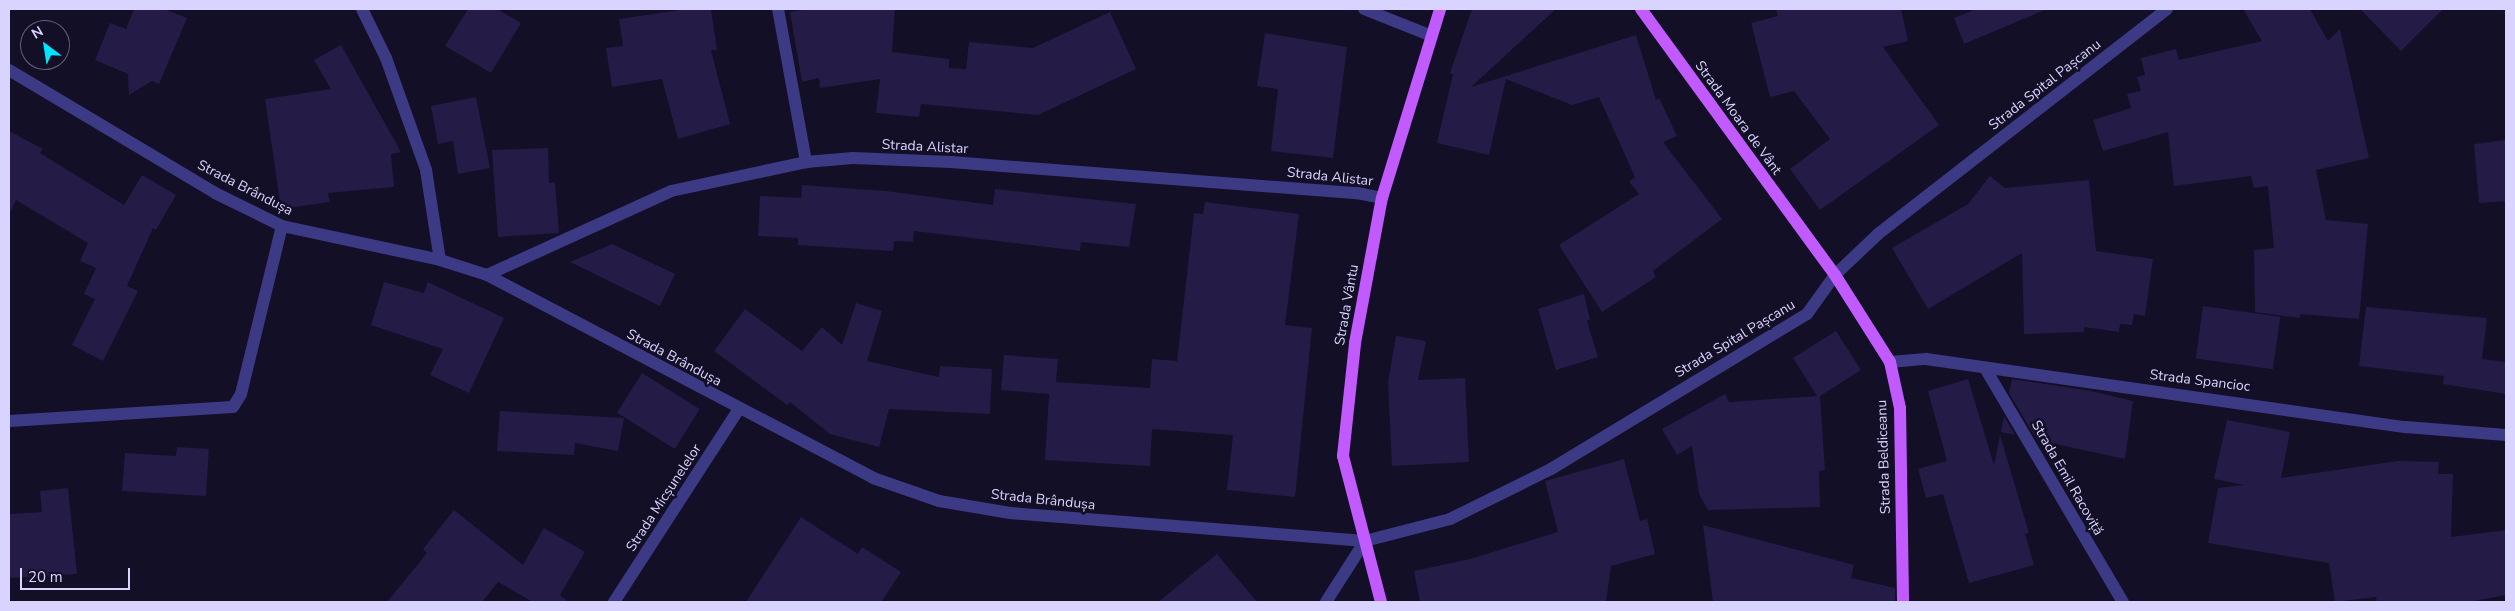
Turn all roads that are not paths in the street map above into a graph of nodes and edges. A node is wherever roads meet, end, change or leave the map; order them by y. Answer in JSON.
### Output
{"nodes":[{"id":1,"x":362,"y":9,"type":"edge"},
{"id":2,"x":778,"y":9,"type":"edge"},
{"id":3,"x":1364,"y":9,"type":"edge"},
{"id":4,"x":1440,"y":9,"type":"edge"},
{"id":5,"x":1641,"y":9,"type":"edge"},
{"id":6,"x":2167,"y":9,"type":"edge"},
{"id":7,"x":1432,"y":36,"type":"junction"},
{"id":8,"x":9,"y":70,"type":"edge"},
{"id":9,"x":806,"y":162,"type":"junction"},
{"id":10,"x":1382,"y":198,"type":"junction"},
{"id":11,"x":282,"y":226,"type":"junction"},
{"id":12,"x":1811,"y":244,"type":"joint"},
{"id":13,"x":440,"y":260,"type":"junction"},
{"id":14,"x":487,"y":275,"type":"junction"},
{"id":15,"x":1835,"y":275,"type":"junction"},
{"id":16,"x":1890,"y":362,"type":"junction"},
{"id":17,"x":1985,"y":368,"type":"junction"},
{"id":18,"x":739,"y":409,"type":"junction"},
{"id":19,"x":9,"y":421,"type":"edge"},
{"id":20,"x":2506,"y":435,"type":"edge"},
{"id":21,"x":1365,"y":541,"type":"junction"},
{"id":22,"x":614,"y":602,"type":"edge"},
{"id":23,"x":1326,"y":602,"type":"edge"},
{"id":24,"x":1381,"y":602,"type":"edge"},
{"id":25,"x":1903,"y":602,"type":"edge"},
{"id":26,"x":2123,"y":602,"type":"edge"}],
"edges":[{"from":1,"to":13,"type":"street"},
{"from":2,"to":9,"type":"street"},
{"from":3,"to":7,"type":"street"},
{"from":4,"to":7,"type":"main road","name":"Strada Vântu"},
{"from":5,"to":12,"type":"main road","name":"Strada Moara de Vânt"},
{"from":6,"to":15,"type":"street","name":"Strada Spital Pașcanu"},
{"from":7,"to":10,"type":"main road","name":"Strada Vântu"},
{"from":8,"to":11,"type":"street","name":"Strada Brândușa"},
{"from":9,"to":10,"type":"street","name":"Strada Alistar"},
{"from":9,"to":14,"type":"street","name":"Strada Alistar"},
{"from":10,"to":21,"type":"main road","name":"Strada Vântu"},
{"from":11,"to":13,"type":"street","name":"Strada Brândușa"},
{"from":11,"to":19,"type":"street"},
{"from":12,"to":15,"type":"main road","name":"Strada Beldiceanu"},
{"from":13,"to":14,"type":"street","name":"Strada Brândușa"},
{"from":14,"to":18,"type":"street","name":"Strada Brândușa"},
{"from":15,"to":16,"type":"main road","name":"Strada Beldiceanu"},
{"from":15,"to":21,"type":"street","name":"Strada Spital Pașcanu"},
{"from":16,"to":17,"type":"street","name":"Strada Spancioc"},
{"from":16,"to":25,"type":"main road","name":"Strada Beldiceanu"},
{"from":17,"to":20,"type":"street","name":"Strada Spancioc"},
{"from":17,"to":26,"type":"street","name":"Strada Emil Racoviță"},
{"from":18,"to":21,"type":"street","name":"Strada Brândușa"},
{"from":18,"to":22,"type":"street","name":"Strada Micșunelelor"},
{"from":21,"to":23,"type":"street"},
{"from":21,"to":24,"type":"main road"}]}
